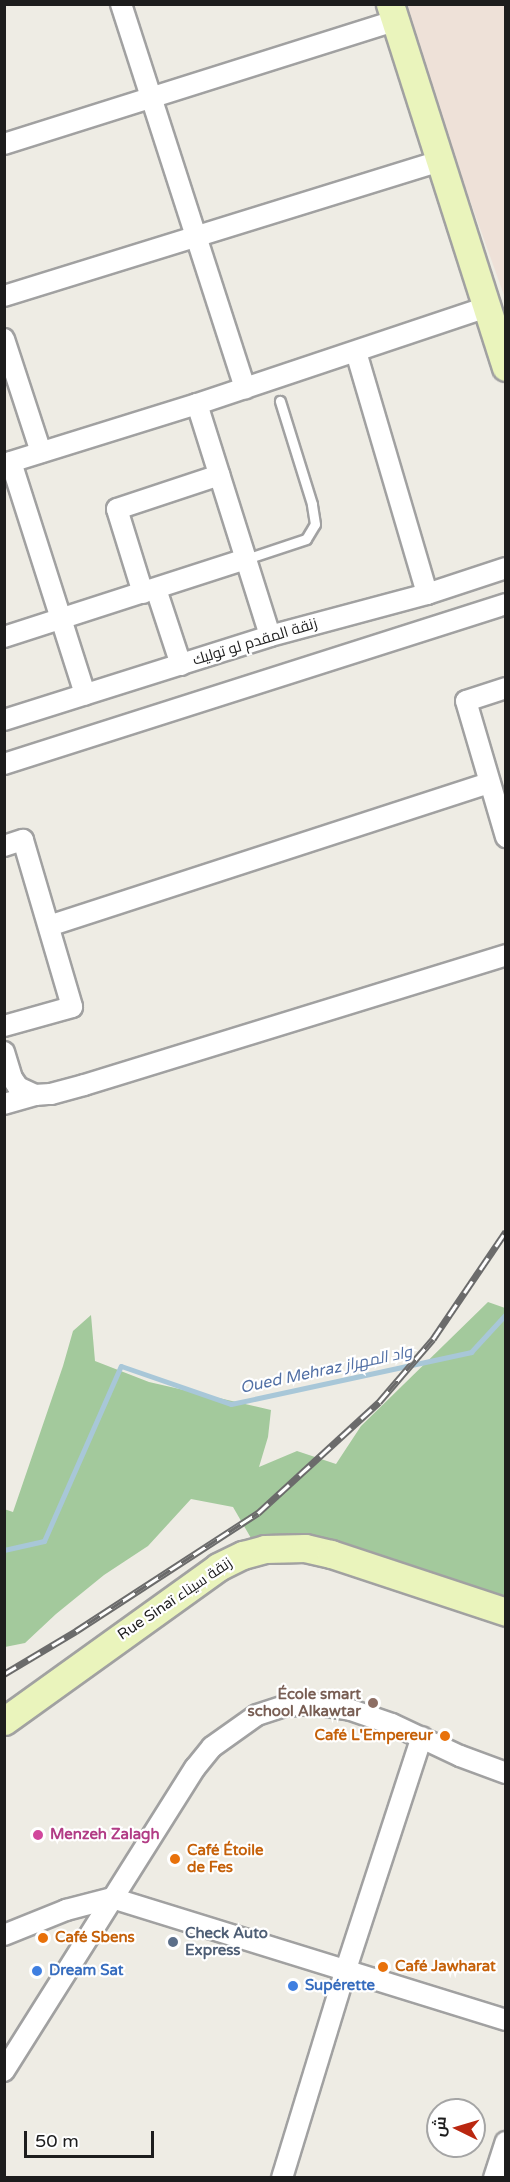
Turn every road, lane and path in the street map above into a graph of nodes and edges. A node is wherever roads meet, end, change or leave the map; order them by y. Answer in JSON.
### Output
{"nodes":[{"id":1,"x":121,"y":4,"type":"edge"},
{"id":2,"x":393,"y":13,"type":"edge"},
{"id":3,"x":153,"y":98,"type":"junction"},
{"id":4,"x":4,"y":144,"type":"edge"},
{"id":5,"x":440,"y":161,"type":"junction"},
{"id":6,"x":197,"y":236,"type":"junction"},
{"id":7,"x":4,"y":296,"type":"edge"},
{"id":8,"x":487,"y":307,"type":"junction"},
{"id":9,"x":4,"y":339,"type":"edge"},
{"id":10,"x":356,"y":352,"type":"junction"},
{"id":11,"x":506,"y":367,"type":"edge"},
{"id":12,"x":245,"y":388,"type":"junction"},
{"id":13,"x":280,"y":401,"type":"dead end"},
{"id":14,"x":197,"y":405,"type":"junction"},
{"id":15,"x":40,"y":452,"type":"junction"},
{"id":16,"x":8,"y":463,"type":"edge"},
{"id":17,"x":220,"y":476,"type":"junction"},
{"id":18,"x":246,"y":559,"type":"junction"},
{"id":19,"x":506,"y":568,"type":"edge"},
{"id":20,"x":150,"y":591,"type":"junction"},
{"id":21,"x":427,"y":594,"type":"junction"},
{"id":22,"x":506,"y":604,"type":"edge"},
{"id":23,"x":61,"y":619,"type":"junction"},
{"id":24,"x":270,"y":636,"type":"junction"},
{"id":25,"x":4,"y":637,"type":"edge"},
{"id":26,"x":181,"y":665,"type":"junction"},
{"id":27,"x":506,"y":688,"type":"edge"},
{"id":28,"x":85,"y":694,"type":"junction"},
{"id":29,"x":4,"y":720,"type":"edge"},
{"id":30,"x":4,"y":764,"type":"edge"},
{"id":31,"x":489,"y":783,"type":"junction"},
{"id":32,"x":506,"y":837,"type":"edge"},
{"id":33,"x":4,"y":846,"type":"edge"},
{"id":34,"x":49,"y":926,"type":"junction"},
{"id":35,"x":506,"y":955,"type":"edge"},
{"id":36,"x":4,"y":1026,"type":"edge"},
{"id":37,"x":4,"y":1052,"type":"edge"},
{"id":38,"x":35,"y":1095,"type":"junction"},
{"id":39,"x":4,"y":1104,"type":"edge"},
{"id":40,"x":506,"y":1612,"type":"edge"},
{"id":41,"x":4,"y":1721,"type":"edge"},
{"id":42,"x":422,"y":1737,"type":"junction"},
{"id":43,"x":506,"y":1773,"type":"edge"},
{"id":44,"x":112,"y":1898,"type":"junction"},
{"id":45,"x":4,"y":1935,"type":"edge"},
{"id":46,"x":345,"y":1972,"type":"junction"},
{"id":47,"x":506,"y":2020,"type":"edge"},
{"id":48,"x":4,"y":2071,"type":"edge"},
{"id":49,"x":506,"y":2142,"type":"edge"},
{"id":50,"x":282,"y":2178,"type":"edge"},
{"id":51,"x":494,"y":2178,"type":"edge"}],
"edges":[{"from":1,"to":3,"type":"street"},
{"from":2,"to":3,"type":"street"},
{"from":2,"to":5,"type":"street"},
{"from":3,"to":4,"type":"street"},
{"from":3,"to":6,"type":"street"},
{"from":5,"to":6,"type":"street"},
{"from":5,"to":8,"type":"street"},
{"from":6,"to":7,"type":"street"},
{"from":6,"to":12,"type":"street"},
{"from":8,"to":10,"type":"street"},
{"from":8,"to":11,"type":"street"},
{"from":9,"to":15,"type":"street"},
{"from":10,"to":12,"type":"street"},
{"from":10,"to":21,"type":"street"},
{"from":12,"to":14,"type":"street"},
{"from":13,"to":18,"type":"lane"},
{"from":14,"to":15,"type":"street"},
{"from":14,"to":17,"type":"street"},
{"from":15,"to":16,"type":"street"},
{"from":16,"to":23,"type":"street"},
{"from":17,"to":18,"type":"street"},
{"from":17,"to":20,"type":"street"},
{"from":18,"to":20,"type":"street"},
{"from":18,"to":24,"type":"street"},
{"from":19,"to":21,"type":"street","name":"زنقة المقدم لو توليك"},
{"from":20,"to":23,"type":"street"},
{"from":20,"to":26,"type":"street"},
{"from":21,"to":24,"type":"street","name":"زنقة المقدم لو توليك"},
{"from":22,"to":30,"type":"street"},
{"from":23,"to":25,"type":"street"},
{"from":23,"to":28,"type":"street"},
{"from":24,"to":26,"type":"street","name":"زنقة المقدم لو توليك"},
{"from":26,"to":28,"type":"street","name":"زنقة المقدم لو توليك"},
{"from":27,"to":31,"type":"street"},
{"from":28,"to":29,"type":"street","name":"زنقة المقدم لو توليك"},
{"from":31,"to":32,"type":"street"},
{"from":31,"to":34,"type":"street"},
{"from":33,"to":34,"type":"street"},
{"from":34,"to":36,"type":"street"},
{"from":35,"to":38,"type":"street"},
{"from":37,"to":38,"type":"street"},
{"from":38,"to":39,"type":"street"},
{"from":40,"to":41,"type":"street","name":"Rue Sinaï زنقة سيناء"},
{"from":42,"to":43,"type":"street"},
{"from":42,"to":44,"type":"street"},
{"from":42,"to":46,"type":"street"},
{"from":44,"to":45,"type":"street"},
{"from":44,"to":46,"type":"street"},
{"from":44,"to":48,"type":"street"},
{"from":46,"to":47,"type":"street"},
{"from":46,"to":50,"type":"street"},
{"from":49,"to":51,"type":"street"}]}
